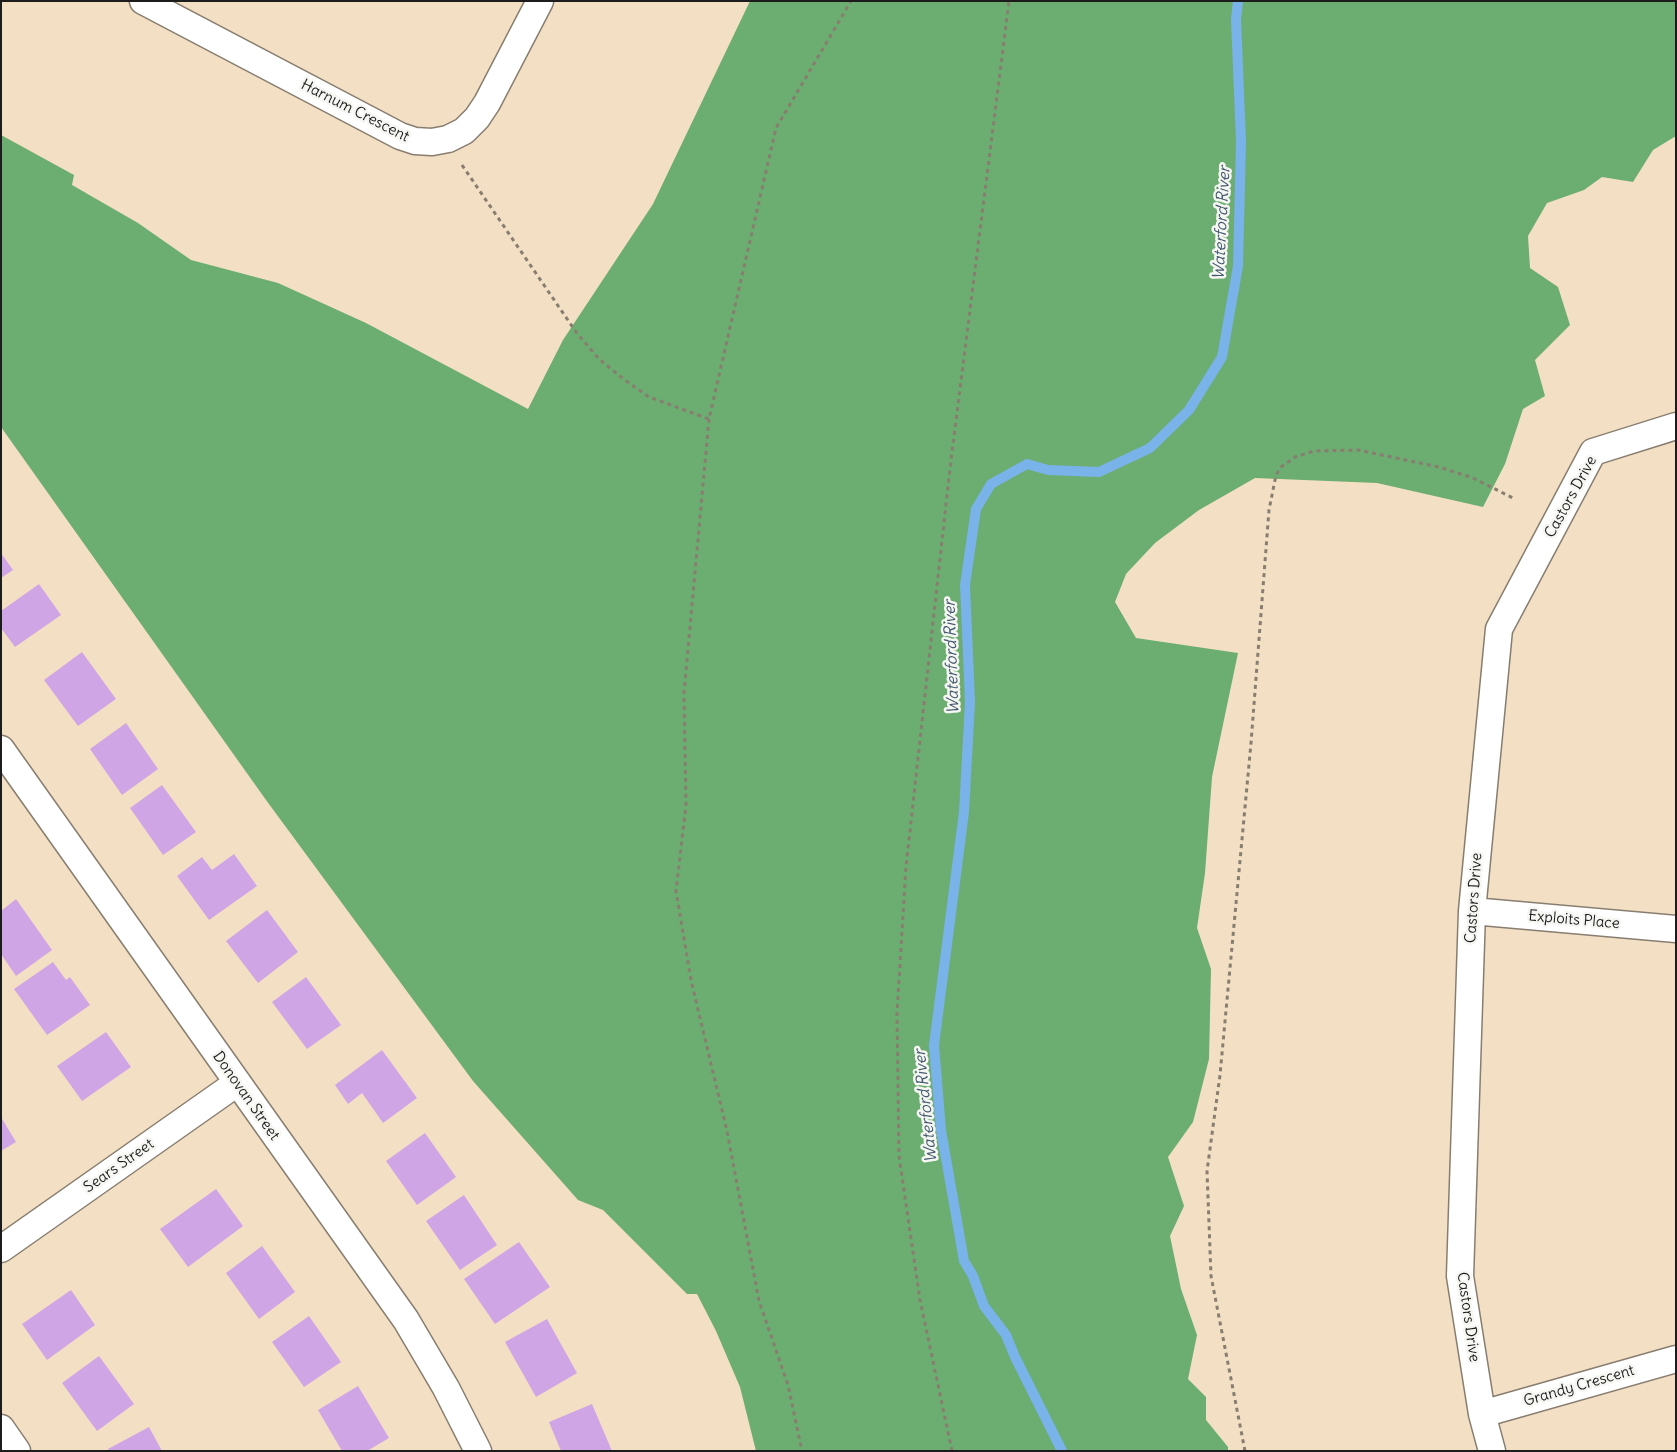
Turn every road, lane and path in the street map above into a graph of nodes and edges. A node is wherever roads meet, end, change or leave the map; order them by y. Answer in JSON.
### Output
{"nodes":[{"id":1,"x":143,"y":1,"type":"edge"},
{"id":2,"x":540,"y":1,"type":"edge"},
{"id":3,"x":852,"y":1,"type":"edge"},
{"id":4,"x":1010,"y":1,"type":"edge"},
{"id":5,"x":448,"y":139,"type":"junction"},
{"id":6,"x":710,"y":419,"type":"junction"},
{"id":7,"x":1676,"y":426,"type":"edge"},
{"id":8,"x":1513,"y":498,"type":"dead end"},
{"id":9,"x":1,"y":749,"type":"edge"},
{"id":10,"x":1472,"y":911,"type":"junction"},
{"id":11,"x":1676,"y":928,"type":"edge"},
{"id":12,"x":237,"y":1083,"type":"junction"},
{"id":13,"x":1,"y":1249,"type":"edge"},
{"id":14,"x":1676,"y":1359,"type":"edge"},
{"id":15,"x":1482,"y":1414,"type":"junction"},
{"id":16,"x":1,"y":1428,"type":"edge"},
{"id":17,"x":17,"y":1451,"type":"edge"},
{"id":18,"x":478,"y":1451,"type":"edge"},
{"id":19,"x":802,"y":1451,"type":"edge"},
{"id":20,"x":952,"y":1451,"type":"edge"},
{"id":21,"x":1245,"y":1451,"type":"edge"},
{"id":22,"x":1492,"y":1451,"type":"edge"}],
"edges":[{"from":1,"to":5,"type":"street","name":"Harnum Crescent"},
{"from":2,"to":5,"type":"street","name":"Harnum Crescent"},
{"from":3,"to":6,"type":"path"},
{"from":4,"to":20,"type":"path"},
{"from":5,"to":6,"type":"path"},
{"from":6,"to":19,"type":"path"},
{"from":7,"to":10,"type":"street","name":"Castors Drive"},
{"from":8,"to":21,"type":"path"},
{"from":9,"to":12,"type":"street","name":"Donovan Street"},
{"from":10,"to":11,"type":"street","name":"Exploits Place"},
{"from":10,"to":15,"type":"street","name":"Castors Drive"},
{"from":12,"to":13,"type":"street","name":"Sears Street"},
{"from":12,"to":18,"type":"street","name":"Donovan Street"},
{"from":14,"to":15,"type":"street","name":"Grandy Crescent"},
{"from":15,"to":22,"type":"street","name":"Castors Drive"},
{"from":16,"to":17,"type":"street"}]}
